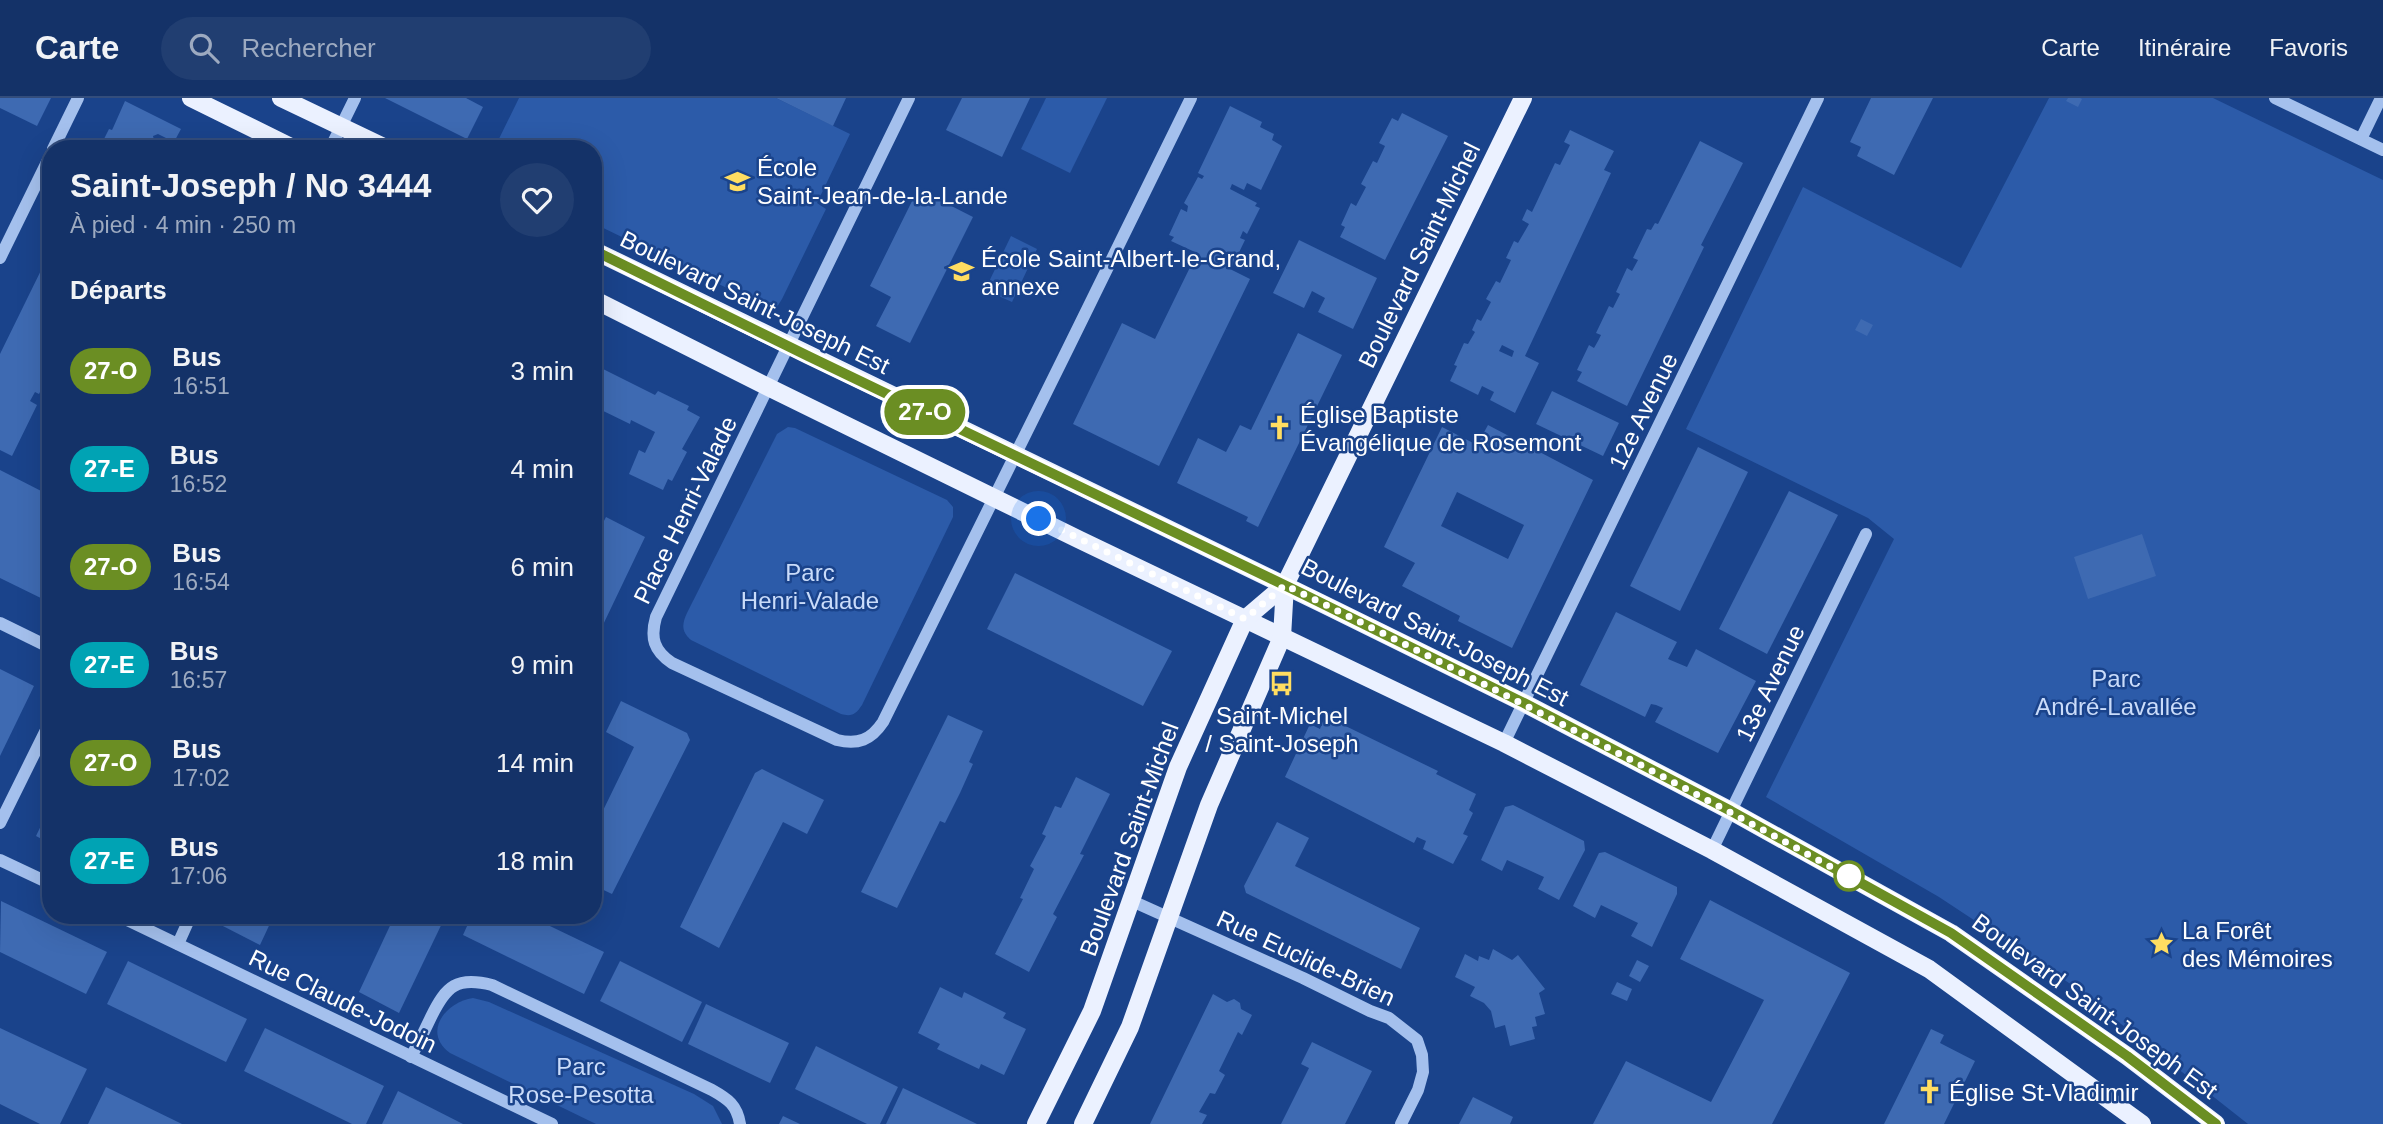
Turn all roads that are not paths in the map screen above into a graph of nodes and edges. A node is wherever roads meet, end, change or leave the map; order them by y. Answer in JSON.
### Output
{"nodes":[{"id":1,"x":78,"y":98,"type":"edge"},
{"id":2,"x":191,"y":98,"type":"edge"},
{"id":3,"x":281,"y":98,"type":"edge"},
{"id":4,"x":355,"y":98,"type":"edge"},
{"id":5,"x":1191,"y":98,"type":"edge"},
{"id":6,"x":1523,"y":98,"type":"edge"},
{"id":7,"x":1818,"y":98,"type":"edge"},
{"id":8,"x":2275,"y":98,"type":"edge"},
{"id":9,"x":2381,"y":98,"type":"edge"},
{"id":10,"x":906,"y":103,"type":"edge"},
{"id":11,"x":341,"y":126,"type":"junction"},
{"id":12,"x":2361,"y":139,"type":"junction"},
{"id":13,"x":57,"y":140,"type":"edge"},
{"id":14,"x":277,"y":140,"type":"edge"},
{"id":15,"x":334,"y":140,"type":"edge"},
{"id":16,"x":370,"y":140,"type":"edge"},
{"id":17,"x":2383,"y":150,"type":"edge"},
{"id":18,"x":42,"y":172,"type":"edge"},
{"id":19,"x":602,"y":254,"type":"edge"},
{"id":20,"x":0,"y":258,"type":"edge"},
{"id":21,"x":602,"y":304,"type":"edge"},
{"id":22,"x":788,"y":346,"type":"junction"},
{"id":23,"x":768,"y":387,"type":"junction"},
{"id":24,"x":1017,"y":455,"type":"junction"},
{"id":25,"x":993,"y":497,"type":"junction"},
{"id":26,"x":1866,"y":534,"type":"dead end"},
{"id":27,"x":1285,"y":585,"type":"junction"},
{"id":28,"x":1245,"y":619,"type":"junction"},
{"id":29,"x":0,"y":623,"type":"edge"},
{"id":30,"x":1282,"y":637,"type":"junction"},
{"id":31,"x":42,"y":644,"type":"edge"},
{"id":32,"x":1524,"y":703,"type":"junction"},
{"id":33,"x":42,"y":738,"type":"edge"},
{"id":34,"x":1504,"y":743,"type":"junction"},
{"id":35,"x":1731,"y":811,"type":"junction"},
{"id":36,"x":0,"y":823,"type":"edge"},
{"id":37,"x":1712,"y":850,"type":"junction"},
{"id":38,"x":0,"y":860,"type":"edge"},
{"id":39,"x":42,"y":880,"type":"edge"},
{"id":40,"x":1132,"y":901,"type":"junction"},
{"id":41,"x":1170,"y":918,"type":"junction"},
{"id":42,"x":136,"y":924,"type":"edge"},
{"id":43,"x":187,"y":924,"type":"edge"},
{"id":44,"x":178,"y":944,"type":"junction"},
{"id":45,"x":411,"y":1057,"type":"junction"},
{"id":46,"x":552,"y":1124,"type":"edge"},
{"id":47,"x":740,"y":1124,"type":"edge"},
{"id":48,"x":1036,"y":1124,"type":"edge"},
{"id":49,"x":1083,"y":1124,"type":"edge"},
{"id":50,"x":1401,"y":1124,"type":"edge"},
{"id":51,"x":2142,"y":1124,"type":"edge"},
{"id":52,"x":2217,"y":1124,"type":"edge"}],
"edges":[{"from":1,"to":13,"type":"street"},
{"from":2,"to":14,"type":"main road"},
{"from":3,"to":11,"type":"main road"},
{"from":4,"to":11,"type":"street"},
{"from":5,"to":24,"type":"street","name":"Place Henri-Valade"},
{"from":6,"to":27,"type":"main road","name":"Boulevard Saint-Michel"},
{"from":7,"to":32,"type":"street","name":"12e Avenue"},
{"from":8,"to":12,"type":"street"},
{"from":9,"to":12,"type":"street"},
{"from":10,"to":22,"type":"street","name":"Place Henri-Valade"},
{"from":11,"to":15,"type":"street"},
{"from":11,"to":16,"type":"main road"},
{"from":12,"to":17,"type":"street"},
{"from":18,"to":20,"type":"street"},
{"from":19,"to":22,"type":"main road","name":"Boulevard Saint-Joseph Est"},
{"from":21,"to":23,"type":"main road"},
{"from":22,"to":23,"type":"street","name":"Place Henri-Valade"},
{"from":22,"to":24,"type":"main road","name":"Boulevard Saint-Joseph Est"},
{"from":23,"to":25,"type":"main road"},
{"from":23,"to":25,"type":"street","name":"Place Henri-Valade"},
{"from":24,"to":25,"type":"street","name":"Place Henri-Valade"},
{"from":24,"to":27,"type":"main road","name":"Boulevard Saint-Joseph Est"},
{"from":25,"to":28,"type":"main road"},
{"from":26,"to":35,"type":"street","name":"13e Avenue"},
{"from":27,"to":28,"type":"main road","name":"Boulevard Saint-Michel"},
{"from":27,"to":30,"type":"main road","name":"Boulevard Saint-Michel"},
{"from":27,"to":32,"type":"main road","name":"Boulevard Saint-Joseph Est"},
{"from":28,"to":30,"type":"main road"},
{"from":28,"to":40,"type":"main road","name":"Boulevard Saint-Michel"},
{"from":29,"to":31,"type":"street"},
{"from":30,"to":34,"type":"main road"},
{"from":30,"to":41,"type":"main road","name":"Boulevard Saint-Michel"},
{"from":32,"to":34,"type":"street","name":"12e Avenue"},
{"from":32,"to":35,"type":"main road","name":"Boulevard Saint-Joseph Est"},
{"from":33,"to":36,"type":"street"},
{"from":34,"to":37,"type":"main road"},
{"from":35,"to":37,"type":"street","name":"13e Avenue"},
{"from":35,"to":52,"type":"main road","name":"Boulevard Saint-Joseph Est"},
{"from":37,"to":51,"type":"main road"},
{"from":38,"to":39,"type":"street"},
{"from":40,"to":41,"type":"street","name":"Rue Euclide-Brien"},
{"from":40,"to":48,"type":"main road","name":"Boulevard Saint-Michel"},
{"from":41,"to":49,"type":"main road","name":"Boulevard Saint-Michel"},
{"from":41,"to":50,"type":"street","name":"Rue Euclide-Brien"},
{"from":42,"to":44,"type":"street","name":"Rue Claude-Jodoin"},
{"from":43,"to":44,"type":"street"},
{"from":44,"to":45,"type":"street","name":"Rue Claude-Jodoin"},
{"from":45,"to":46,"type":"street","name":"Rue Claude-Jodoin"},
{"from":45,"to":47,"type":"street"}]}
